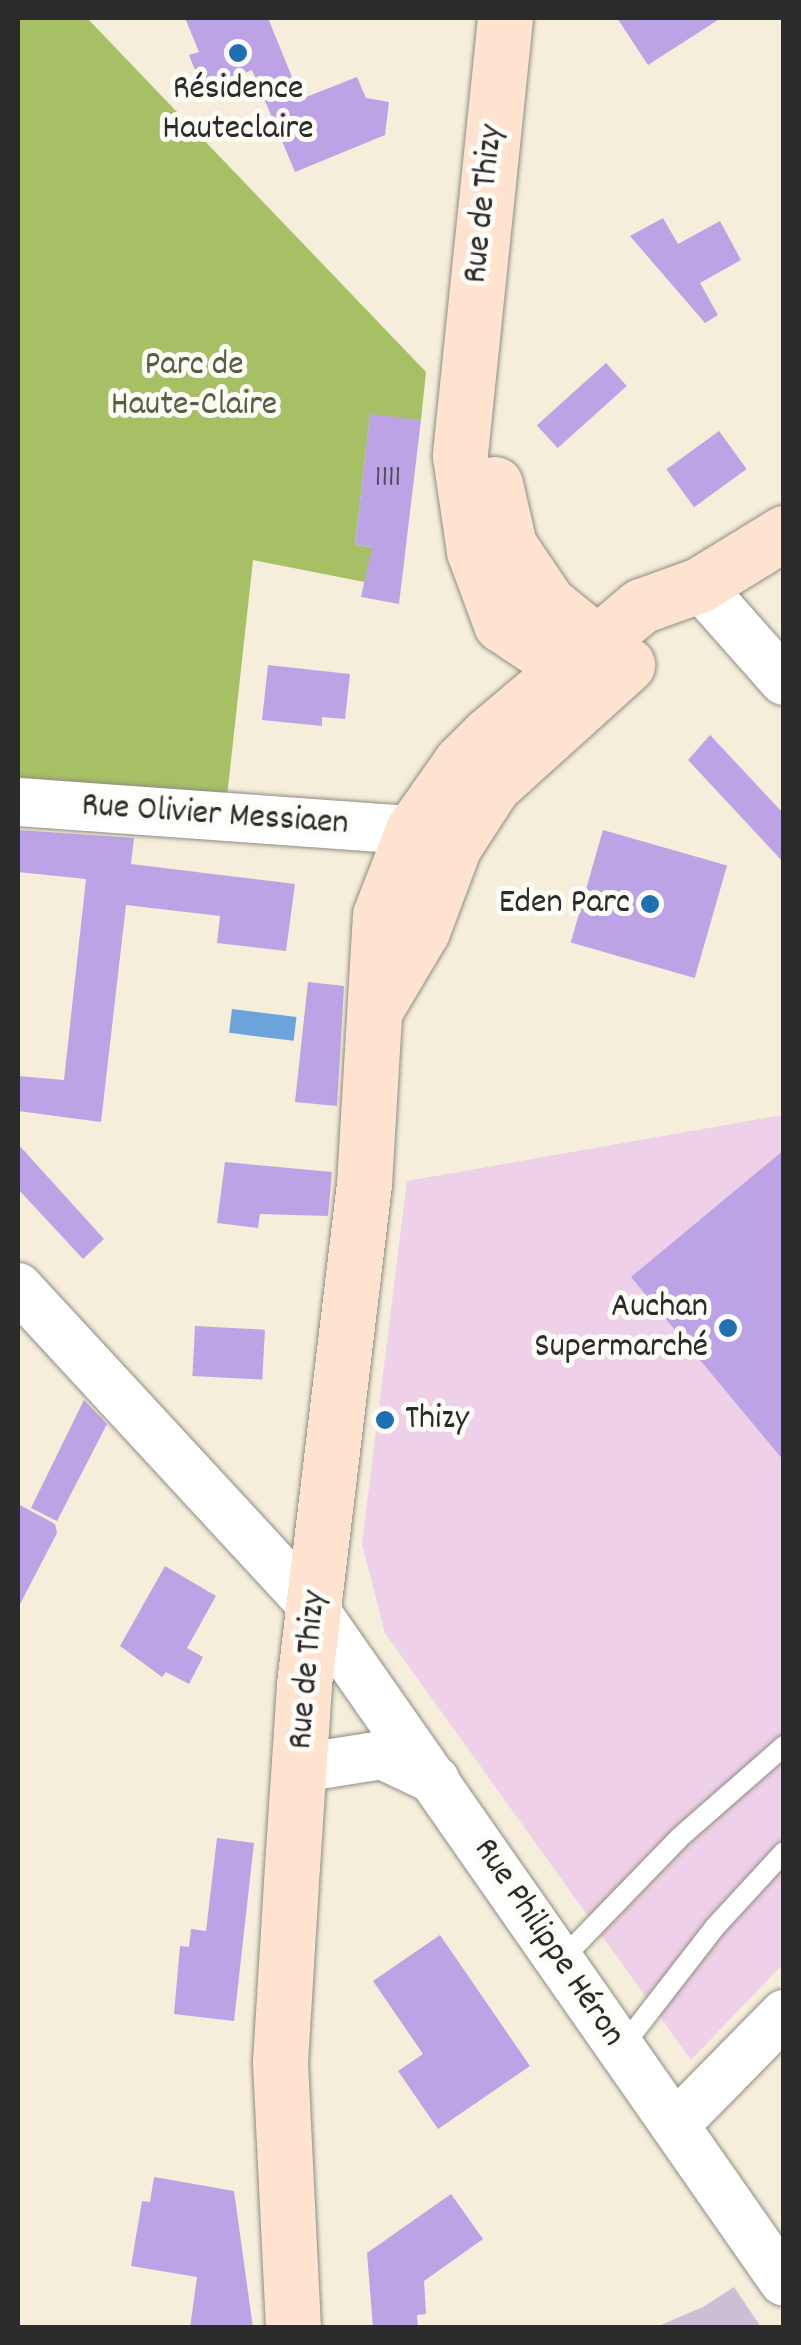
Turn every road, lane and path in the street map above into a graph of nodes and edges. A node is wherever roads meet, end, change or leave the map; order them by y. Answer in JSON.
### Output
{"nodes":[{"id":1,"x":504,"y":18,"type":"edge"},
{"id":2,"x":466,"y":391,"type":"junction"},
{"id":3,"x":784,"y":534,"type":"edge"},
{"id":4,"x":699,"y":585,"type":"junction"},
{"id":5,"x":501,"y":624,"type":"junction"},
{"id":6,"x":595,"y":666,"type":"junction"},
{"id":7,"x":784,"y":681,"type":"edge"},
{"id":8,"x":487,"y":736,"type":"junction"},
{"id":9,"x":18,"y":802,"type":"edge"},
{"id":10,"x":414,"y":830,"type":"junction"},
{"id":11,"x":373,"y":1015,"type":"junction"},
{"id":12,"x":18,"y":1287,"type":"edge"},
{"id":13,"x":312,"y":1606,"type":"junction"},
{"id":14,"x":784,"y":1746,"type":"edge"},
{"id":15,"x":301,"y":1768,"type":"junction"},
{"id":16,"x":435,"y":1780,"type":"junction"},
{"id":17,"x":784,"y":1852,"type":"edge"},
{"id":18,"x":560,"y":1961,"type":"junction"},
{"id":19,"x":784,"y":2014,"type":"edge"},
{"id":20,"x":621,"y":2049,"type":"junction"},
{"id":21,"x":675,"y":2125,"type":"junction"},
{"id":22,"x":784,"y":2282,"type":"edge"},
{"id":23,"x":294,"y":2328,"type":"edge"}],
"edges":[{"from":1,"to":2,"type":"main road","name":"Rue de Thizy"},
{"from":2,"to":5,"type":"main road","name":"Rue de Thizy"},
{"from":2,"to":6,"type":"main road","name":"Rue de Thizy"},
{"from":3,"to":4,"type":"main road"},
{"from":4,"to":6,"type":"main road"},
{"from":4,"to":7,"type":"street"},
{"from":5,"to":6,"type":"main road"},
{"from":5,"to":8,"type":"main road"},
{"from":6,"to":8,"type":"main road","name":"Rue de Thizy"},
{"from":6,"to":11,"type":"main road","name":"Rue de Thizy"},
{"from":8,"to":10,"type":"main road","name":"Rue de Thizy"},
{"from":9,"to":10,"type":"street","name":"Rue Olivier Messiaen"},
{"from":10,"to":11,"type":"main road","name":"Rue de Thizy"},
{"from":11,"to":13,"type":"main road","name":"Rue de Thizy"},
{"from":12,"to":13,"type":"street","name":"Rue Philippe Héron"},
{"from":13,"to":15,"type":"main road","name":"Rue de Thizy"},
{"from":13,"to":16,"type":"street","name":"Rue Philippe Héron"},
{"from":14,"to":18,"type":"lane"},
{"from":15,"to":16,"type":"street"},
{"from":15,"to":23,"type":"main road","name":"Rue de Thizy"},
{"from":16,"to":18,"type":"street","name":"Rue Philippe Héron"},
{"from":17,"to":20,"type":"lane"},
{"from":18,"to":20,"type":"street","name":"Rue Philippe Héron"},
{"from":19,"to":21,"type":"street"},
{"from":20,"to":21,"type":"street","name":"Rue Philippe Héron"},
{"from":21,"to":22,"type":"street","name":"Rue Philippe Héron"}]}
